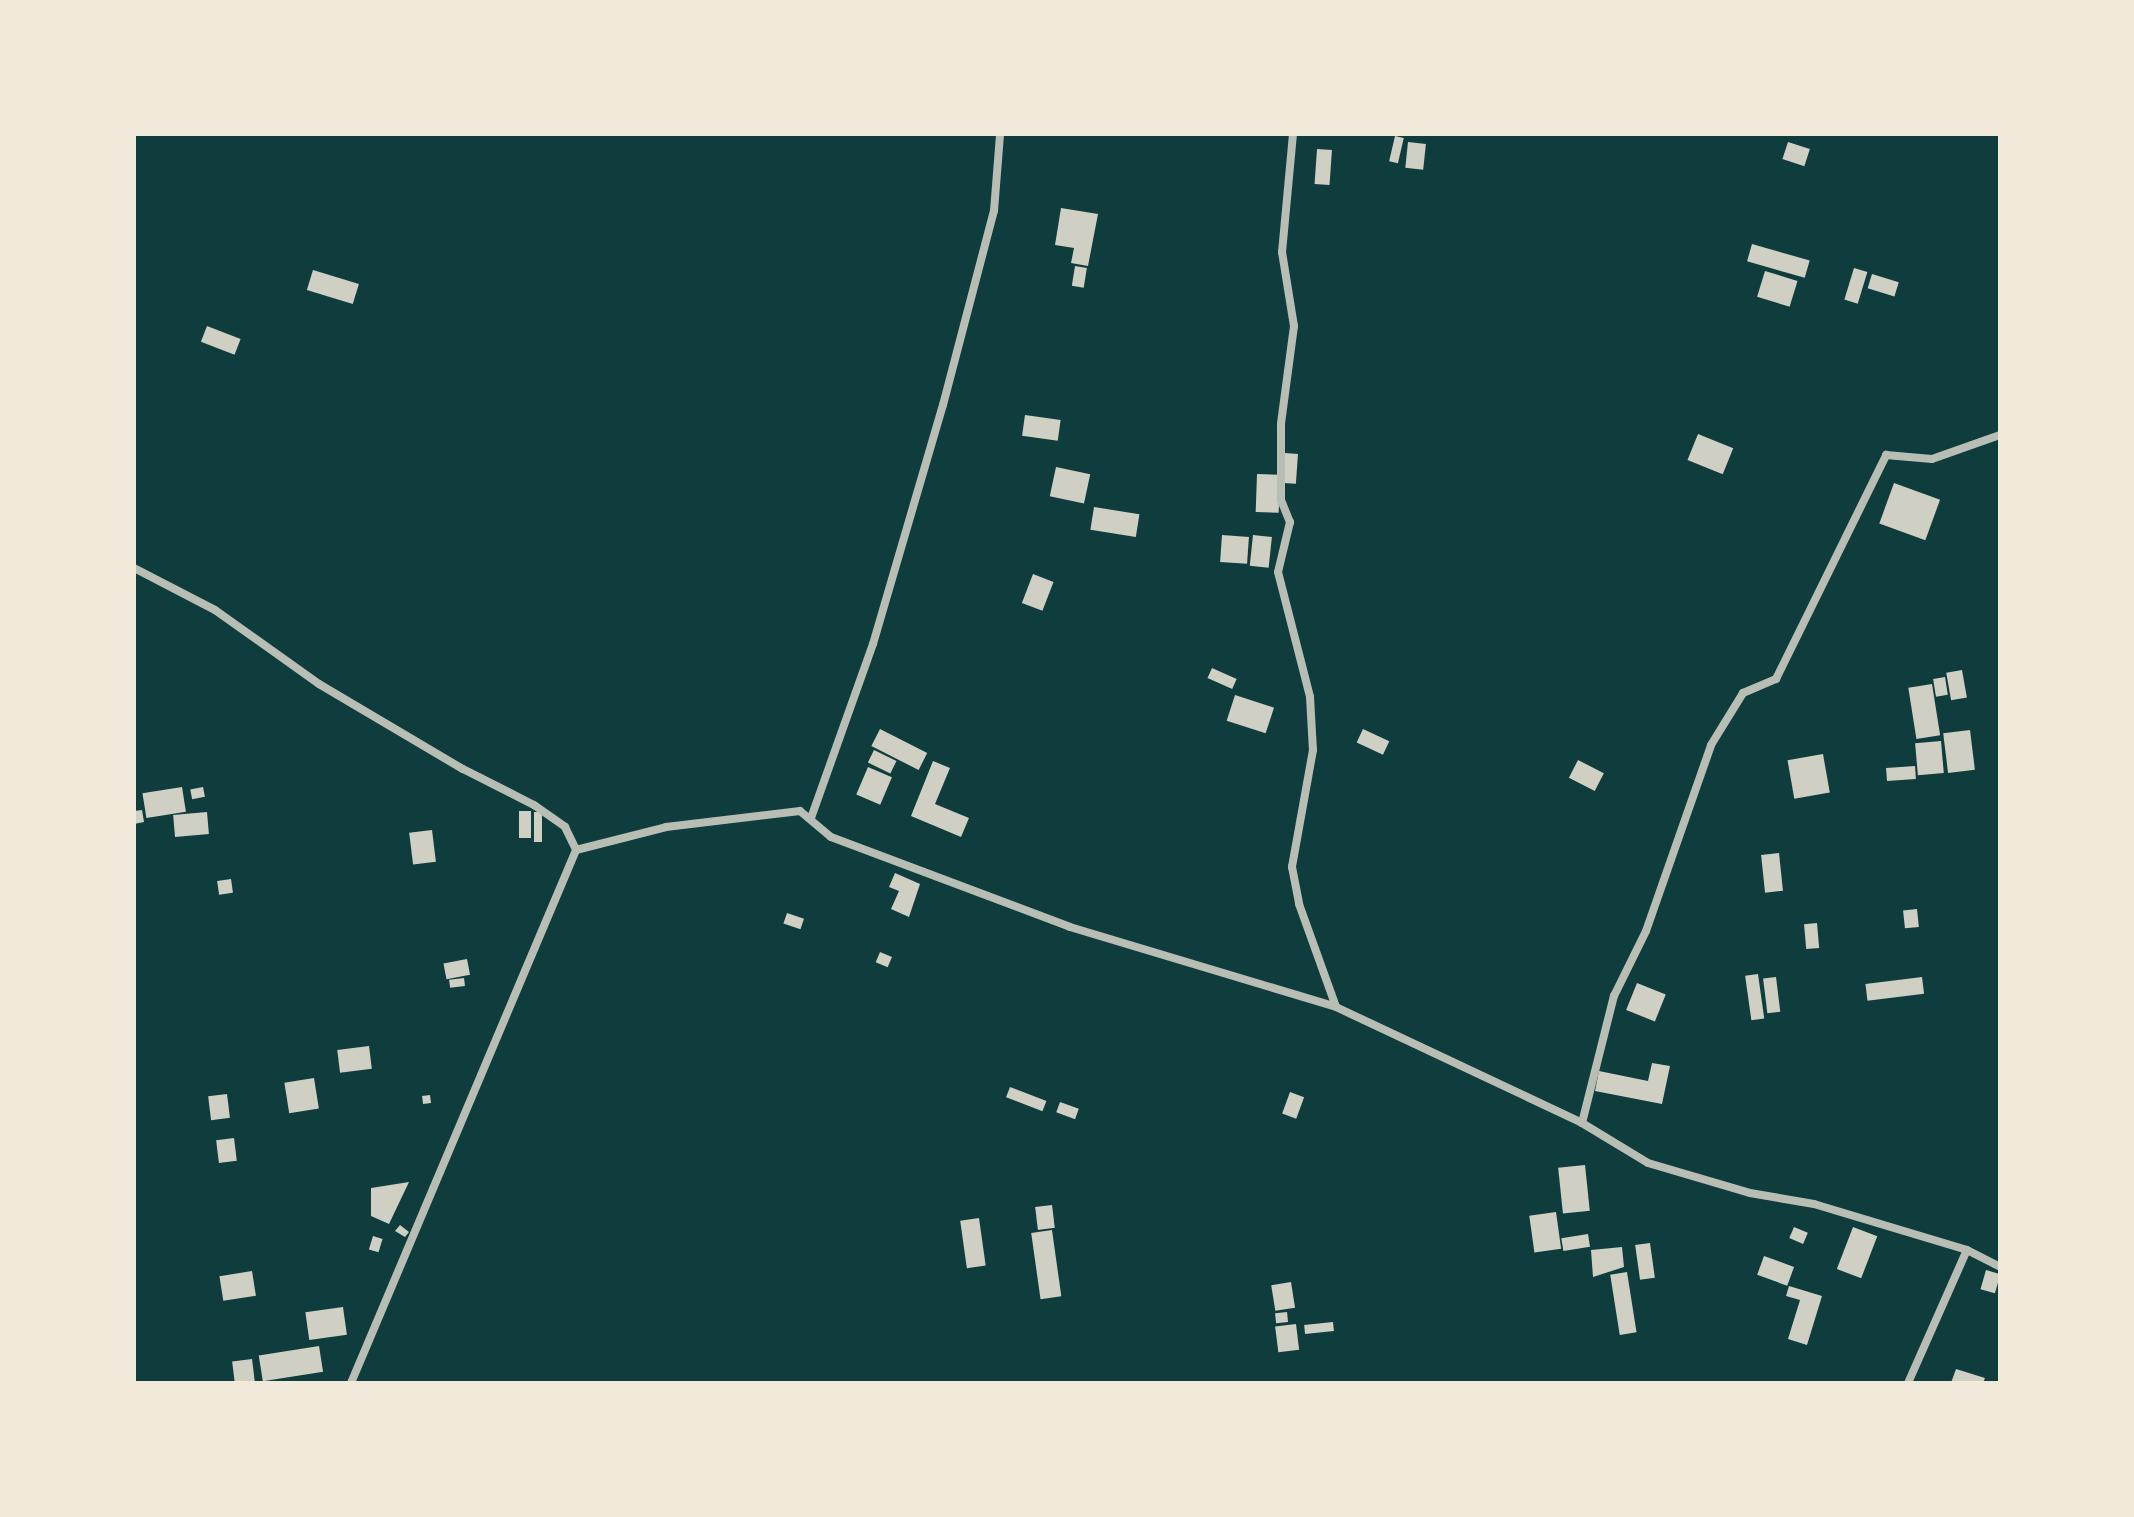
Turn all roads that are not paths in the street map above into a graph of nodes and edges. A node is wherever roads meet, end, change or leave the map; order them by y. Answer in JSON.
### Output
{"nodes":[{"id":1,"x":1000,"y":134,"type":"edge"},
{"id":2,"x":1293,"y":134,"type":"edge"},
{"id":3,"x":2000,"y":435,"type":"edge"},
{"id":4,"x":134,"y":568,"type":"edge"},
{"id":5,"x":811,"y":818,"type":"junction"},
{"id":6,"x":576,"y":850,"type":"junction"},
{"id":7,"x":1336,"y":1007,"type":"junction"},
{"id":8,"x":1582,"y":1123,"type":"junction"},
{"id":9,"x":1967,"y":1250,"type":"junction"},
{"id":10,"x":2000,"y":1267,"type":"edge"},
{"id":11,"x":351,"y":1383,"type":"edge"},
{"id":12,"x":1908,"y":1383,"type":"edge"}],
"edges":[{"from":1,"to":5,"type":"street"},
{"from":2,"to":7,"type":"street"},
{"from":3,"to":8,"type":"street"},
{"from":4,"to":6,"type":"street"},
{"from":5,"to":6,"type":"street"},
{"from":5,"to":7,"type":"street"},
{"from":6,"to":11,"type":"street"},
{"from":7,"to":8,"type":"street"},
{"from":8,"to":9,"type":"street"},
{"from":9,"to":10,"type":"street"},
{"from":9,"to":12,"type":"street"}]}
